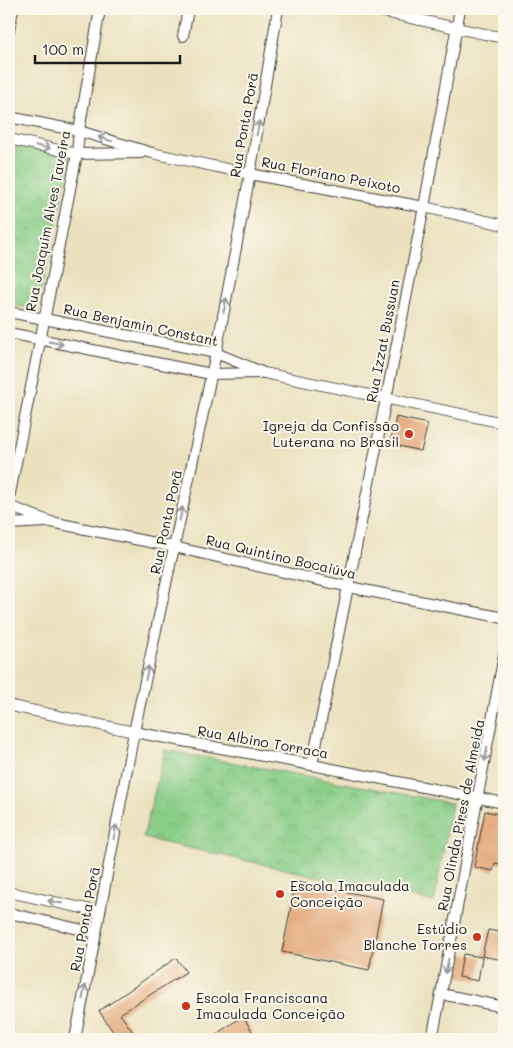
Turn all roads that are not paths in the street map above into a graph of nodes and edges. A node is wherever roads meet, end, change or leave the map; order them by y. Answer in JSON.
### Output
{"nodes":[{"id":1,"x":13,"y":9,"type":"edge"},
{"id":2,"x":100,"y":9,"type":"edge"},
{"id":3,"x":188,"y":9,"type":"edge"},
{"id":4,"x":278,"y":9,"type":"edge"},
{"id":5,"x":371,"y":9,"type":"edge"},
{"id":6,"x":460,"y":9,"type":"edge"},
{"id":7,"x":456,"y":28,"type":"junction"},
{"id":8,"x":9,"y":31,"type":"edge"},
{"id":9,"x":183,"y":36,"type":"dead end"},
{"id":10,"x":504,"y":38,"type":"edge"},
{"id":11,"x":9,"y":117,"type":"edge"},
{"id":12,"x":79,"y":131,"type":"junction"},
{"id":13,"x":9,"y":139,"type":"edge"},
{"id":14,"x":152,"y":153,"type":"junction"},
{"id":15,"x":77,"y":154,"type":"junction"},
{"id":16,"x":250,"y":174,"type":"junction"},
{"id":17,"x":424,"y":206,"type":"junction"},
{"id":18,"x":504,"y":225,"type":"edge"},
{"id":19,"x":9,"y":312,"type":"edge"},
{"id":20,"x":43,"y":318,"type":"junction"},
{"id":21,"x":9,"y":333,"type":"edge"},
{"id":22,"x":39,"y":340,"type":"junction"},
{"id":23,"x":216,"y":353,"type":"junction"},
{"id":24,"x":264,"y":373,"type":"junction"},
{"id":25,"x":211,"y":374,"type":"junction"},
{"id":26,"x":386,"y":399,"type":"junction"},
{"id":27,"x":504,"y":423,"type":"edge"},
{"id":28,"x":9,"y":498,"type":"edge"},
{"id":29,"x":9,"y":506,"type":"edge"},
{"id":30,"x":51,"y":522,"type":"junction"},
{"id":31,"x":9,"y":524,"type":"edge"},
{"id":32,"x":174,"y":547,"type":"junction"},
{"id":33,"x":348,"y":587,"type":"junction"},
{"id":34,"x":504,"y":618,"type":"edge"},
{"id":35,"x":504,"y":655,"type":"edge"},
{"id":36,"x":11,"y":707,"type":"edge"},
{"id":37,"x":134,"y":732,"type":"junction"},
{"id":38,"x":312,"y":765,"type":"junction"},
{"id":39,"x":478,"y":798,"type":"junction"},
{"id":40,"x":504,"y":803,"type":"edge"},
{"id":41,"x":9,"y":892,"type":"edge"},
{"id":42,"x":100,"y":912,"type":"junction"},
{"id":43,"x":9,"y":913,"type":"edge"},
{"id":44,"x":96,"y":933,"type":"junction"},
{"id":45,"x":441,"y":994,"type":"junction"},
{"id":46,"x":504,"y":1007,"type":"edge"},
{"id":47,"x":75,"y":1039,"type":"edge"},
{"id":48,"x":432,"y":1039,"type":"edge"}],
"edges":[{"from":1,"to":8,"type":"street"},
{"from":2,"to":12,"type":"street","name":"Rua Joaquim Alves Taveira"},
{"from":3,"to":9,"type":"street"},
{"from":16,"to":4,"type":"street","name":"Rua Ponta Porã","one_way":true},
{"from":5,"to":7,"type":"street"},
{"from":6,"to":7,"type":"street","name":"Rua Izzat Bussuan"},
{"from":7,"to":10,"type":"street"},
{"from":7,"to":17,"type":"street","name":"Rua Izzat Bussuan"},
{"from":11,"to":12,"type":"street","name":"Rua Floriano Peixoto"},
{"from":14,"to":12,"type":"street","name":"Rua Floriano Peixoto","one_way":true},
{"from":12,"to":15,"type":"street","name":"Rua Joaquim Alves Taveira"},
{"from":13,"to":15,"type":"street","name":"Rua Floriano Peixoto","one_way":true},
{"from":14,"to":15,"type":"street","name":"Rua Floriano Peixoto"},
{"from":14,"to":16,"type":"street","name":"Rua Floriano Peixoto"},
{"from":15,"to":20,"type":"street","name":"Rua Joaquim Alves Taveira"},
{"from":16,"to":17,"type":"street","name":"Rua Floriano Peixoto"},
{"from":23,"to":16,"type":"street","name":"Rua Ponta Porã","one_way":true},
{"from":17,"to":18,"type":"street","name":"Rua Floriano Peixoto"},
{"from":17,"to":26,"type":"street","name":"Rua Izzat Bussuan"},
{"from":19,"to":20,"type":"street","name":"Rua Benjamin Constant"},
{"from":20,"to":22,"type":"street","name":"Rua Joaquim Alves Taveira"},
{"from":20,"to":23,"type":"street","name":"Rua Benjamin Constant"},
{"from":21,"to":22,"type":"street","name":"Rua Benjamin Constant"},
{"from":22,"to":25,"type":"street","name":"Rua Benjamin Constant","one_way":true},
{"from":22,"to":28,"type":"street","name":"Rua Joaquim Alves Taveira"},
{"from":23,"to":24,"type":"street","name":"Rua Benjamin Constant"},
{"from":23,"to":25,"type":"street","name":"Rua Ponta Porã"},
{"from":24,"to":25,"type":"street","name":"Rua Benjamin Constant"},
{"from":24,"to":26,"type":"street","name":"Rua Benjamin Constant"},
{"from":32,"to":25,"type":"street","name":"Rua Ponta Porã","one_way":true},
{"from":26,"to":27,"type":"street","name":"Rua Benjamin Constant"},
{"from":26,"to":33,"type":"street","name":"Rua Izzat Bussuan"},
{"from":29,"to":30,"type":"street","name":"Rua Quintino Bocaiúva"},
{"from":30,"to":31,"type":"street","name":"Rua Quintino Bocaiúva"},
{"from":30,"to":32,"type":"street","name":"Rua Quintino Bocaiúva"},
{"from":32,"to":33,"type":"street","name":"Rua Quintino Bocaiúva"},
{"from":37,"to":32,"type":"street","name":"Rua Ponta Porã","one_way":true},
{"from":33,"to":34,"type":"street","name":"Rua Quintino Bocaiúva"},
{"from":33,"to":38,"type":"street","name":"Rua Izzat Bussuan"},
{"from":35,"to":39,"type":"street","name":"Rua Olinda Pires de Almeida","one_way":true},
{"from":36,"to":37,"type":"street","name":"Rua Albino Torraca"},
{"from":37,"to":38,"type":"street","name":"Rua Albino Torraca"},
{"from":42,"to":37,"type":"street","name":"Rua Ponta Porã","one_way":true},
{"from":38,"to":39,"type":"street","name":"Rua Albino Torraca"},
{"from":39,"to":40,"type":"street","name":"Rua Albino Torraca"},
{"from":39,"to":45,"type":"street","name":"Rua Olinda Pires de Almeida","one_way":true},
{"from":42,"to":41,"type":"street","one_way":true},
{"from":42,"to":44,"type":"street","name":"Rua Ponta Porã"},
{"from":43,"to":44,"type":"street"},
{"from":47,"to":44,"type":"street","name":"Rua Ponta Porã","one_way":true},
{"from":45,"to":46,"type":"street"},
{"from":45,"to":48,"type":"street","name":"Rua Olinda Pires de Almeida"}]}
